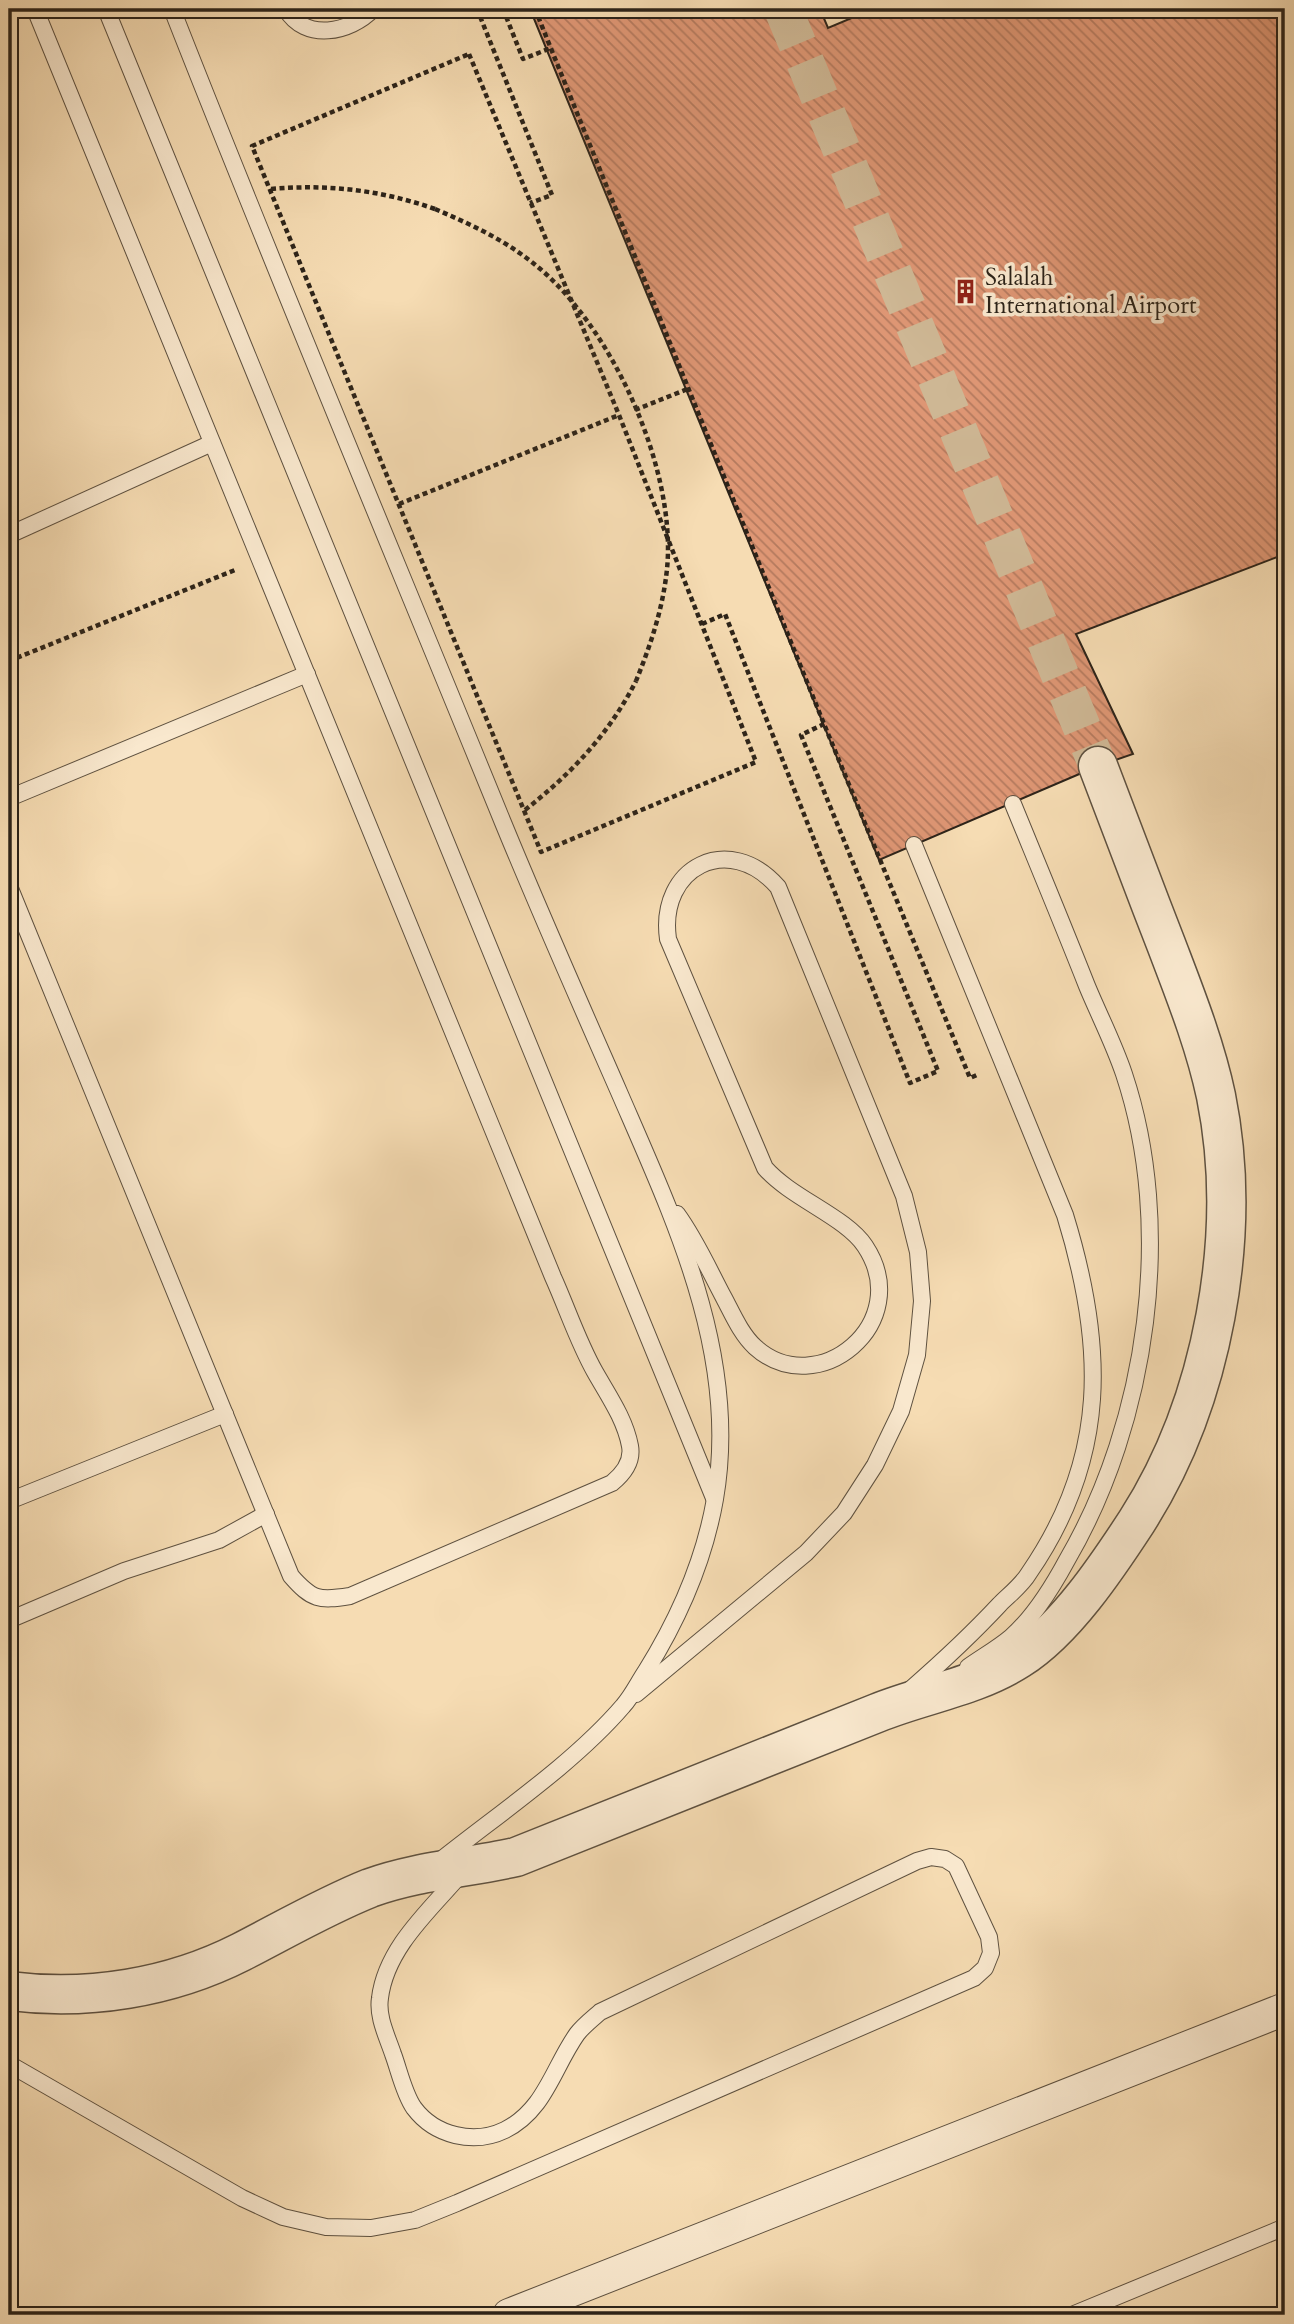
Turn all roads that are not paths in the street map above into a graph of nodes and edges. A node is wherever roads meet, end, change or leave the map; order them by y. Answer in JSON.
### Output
{"nodes":[{"id":1,"x":35,"y":9,"type":"edge"},
{"id":2,"x":106,"y":9,"type":"edge"},
{"id":3,"x":172,"y":9,"type":"edge"},
{"id":4,"x":286,"y":9,"type":"edge"},
{"id":5,"x":373,"y":9,"type":"edge"},
{"id":6,"x":212,"y":443,"type":"junction"},
{"id":7,"x":9,"y":535,"type":"edge"},
{"id":8,"x":307,"y":674,"type":"junction"},
{"id":9,"x":1098,"y":766,"type":"tunnel mouth"},
{"id":10,"x":9,"y":798,"type":"edge"},
{"id":11,"x":1013,"y":804,"type":"dead end"},
{"id":12,"x":914,"y":845,"type":"dead end"},
{"id":13,"x":9,"y":886,"type":"edge"},
{"id":14,"x":14,"y":914,"type":"edge"},
{"id":15,"x":663,"y":1195,"type":"junction"},
{"id":16,"x":225,"y":1414,"type":"junction"},
{"id":17,"x":715,"y":1500,"type":"junction"},
{"id":18,"x":9,"y":1501,"type":"edge"},
{"id":19,"x":266,"y":1514,"type":"junction"},
{"id":20,"x":1063,"y":1518,"type":"junction"},
{"id":21,"x":1086,"y":1528,"type":"junction"},
{"id":22,"x":9,"y":1620,"type":"edge"},
{"id":23,"x":923,"y":1698,"type":"junction"},
{"id":24,"x":626,"y":1702,"type":"junction"},
{"id":25,"x":885,"y":1710,"type":"junction"},
{"id":26,"x":466,"y":1868,"type":"junction"},
{"id":27,"x":426,"y":1873,"type":"junction"},
{"id":28,"x":9,"y":1991,"type":"edge"},
{"id":29,"x":1285,"y":2009,"type":"edge"},
{"id":30,"x":9,"y":2064,"type":"edge"},
{"id":31,"x":1285,"y":2227,"type":"edge"},
{"id":32,"x":512,"y":2315,"type":"edge"},
{"id":33,"x":1072,"y":2315,"type":"edge"}],
"edges":[{"from":1,"to":6,"type":"lane"},
{"from":2,"to":17,"type":"lane"},
{"from":3,"to":15,"type":"lane"},
{"from":4,"to":5,"type":"lane"},
{"from":6,"to":7,"type":"lane"},
{"from":6,"to":8,"type":"lane"},
{"from":8,"to":10,"type":"lane"},
{"from":8,"to":19,"type":"lane"},
{"from":9,"to":23,"type":"street"},
{"from":11,"to":21,"type":"lane"},
{"from":12,"to":20,"type":"lane"},
{"from":13,"to":14,"type":"lane"},
{"from":14,"to":16,"type":"lane"},
{"from":15,"to":17,"type":"lane"},
{"from":15,"to":24,"type":"lane"},
{"from":16,"to":18,"type":"lane"},
{"from":16,"to":19,"type":"lane"},
{"from":17,"to":24,"type":"lane"},
{"from":19,"to":22,"type":"lane"},
{"from":20,"to":21,"type":"lane"},
{"from":20,"to":25,"type":"lane"},
{"from":21,"to":23,"type":"lane"},
{"from":23,"to":25,"type":"street"},
{"from":24,"to":27,"type":"lane"},
{"from":25,"to":26,"type":"street"},
{"from":26,"to":27,"type":"street"},
{"from":26,"to":30,"type":"lane"},
{"from":27,"to":28,"type":"street"},
{"from":29,"to":32,"type":"street"},
{"from":31,"to":33,"type":"lane"}]}
